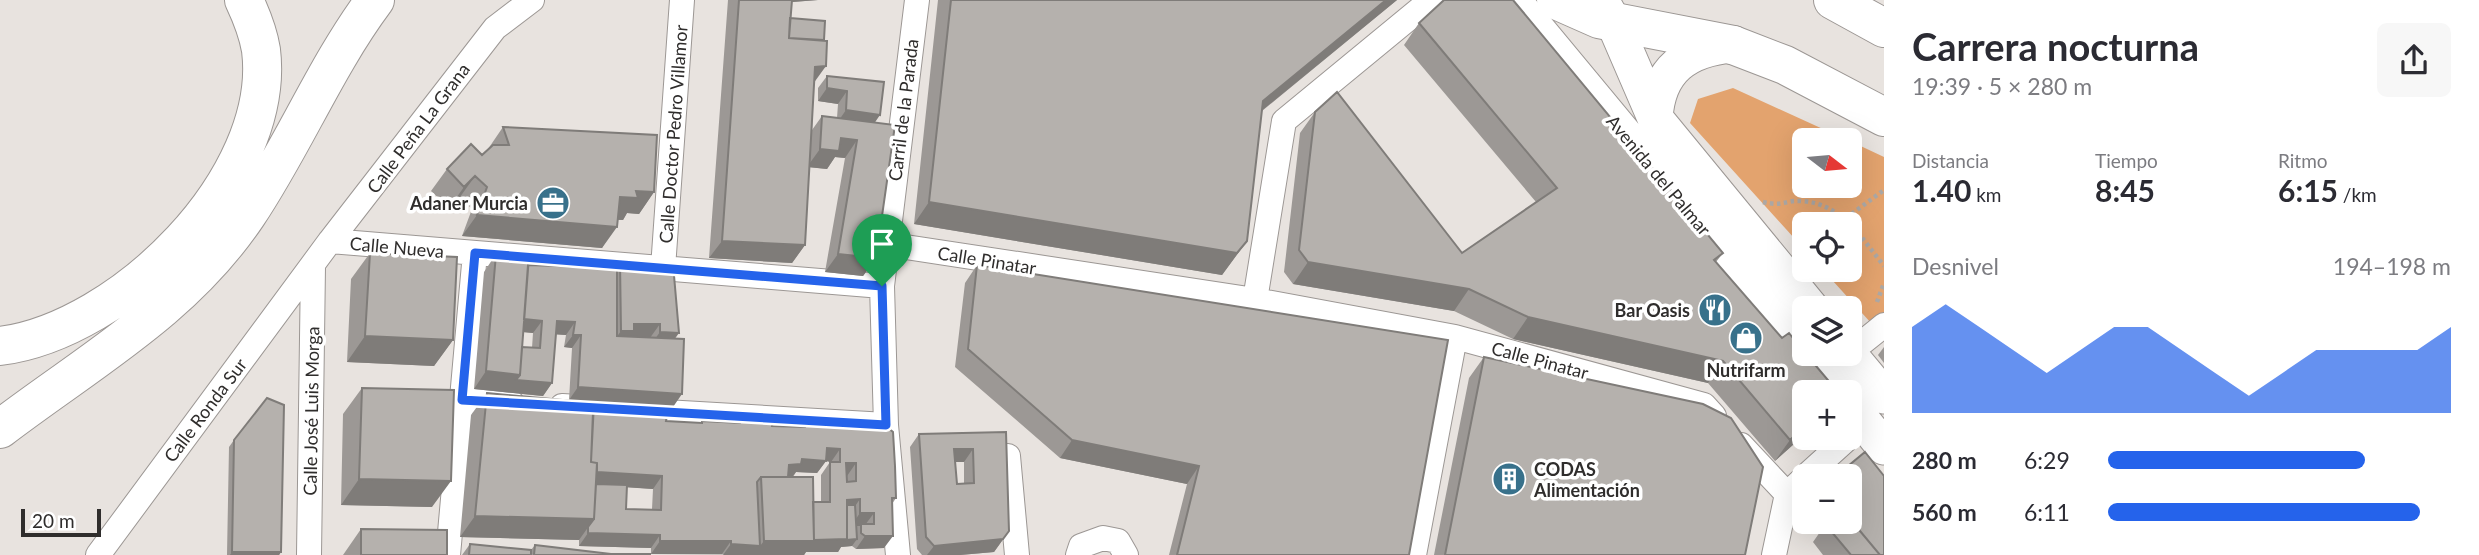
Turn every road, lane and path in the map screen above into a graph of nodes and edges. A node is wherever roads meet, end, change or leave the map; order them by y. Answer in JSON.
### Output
{"nodes":[{"id":1,"x":244,"y":0,"type":"edge"},
{"id":2,"x":374,"y":0,"type":"edge"},
{"id":3,"x":532,"y":0,"type":"edge"},
{"id":4,"x":682,"y":0,"type":"edge"},
{"id":5,"x":917,"y":0,"type":"edge"},
{"id":6,"x":1431,"y":0,"type":"edge"},
{"id":7,"x":1513,"y":0,"type":"edge"},
{"id":8,"x":1556,"y":0,"type":"edge"},
{"id":9,"x":1833,"y":0,"type":"edge"},
{"id":10,"x":1607,"y":11,"type":"edge"},
{"id":11,"x":1884,"y":27,"type":"edge"},
{"id":12,"x":1733,"y":45,"type":"junction"},
{"id":13,"x":1884,"y":117,"type":"edge"},
{"id":14,"x":1655,"y":118,"type":"junction"},
{"id":15,"x":1884,"y":190,"type":"edge"},
{"id":16,"x":1754,"y":203,"type":"dead end"},
{"id":17,"x":1836,"y":212,"type":"edge"},
{"id":18,"x":1854,"y":212,"type":"edge"},
{"id":19,"x":1862,"y":238,"type":"edge"},
{"id":20,"x":330,"y":241,"type":"junction"},
{"id":21,"x":886,"y":244,"type":"junction"},
{"id":22,"x":475,"y":253,"type":"junction"},
{"id":23,"x":313,"y":266,"type":"junction"},
{"id":24,"x":1884,"y":266,"type":"edge"},
{"id":25,"x":663,"y":268,"type":"junction"},
{"id":26,"x":882,"y":286,"type":"junction"},
{"id":27,"x":1801,"y":296,"type":"edge"},
{"id":28,"x":1255,"y":300,"type":"junction"},
{"id":29,"x":1884,"y":325,"type":"edge"},
{"id":30,"x":1792,"y":336,"type":"edge"},
{"id":31,"x":1455,"y":337,"type":"junction"},
{"id":32,"x":1862,"y":343,"type":"edge"},
{"id":33,"x":0,"y":346,"type":"edge"},
{"id":34,"x":1817,"y":366,"type":"edge"},
{"id":35,"x":1858,"y":366,"type":"edge"},
{"id":36,"x":1828,"y":380,"type":"edge"},
{"id":37,"x":462,"y":400,"type":"junction"},
{"id":38,"x":1866,"y":422,"type":"edge"},
{"id":39,"x":886,"y":425,"type":"junction"},
{"id":40,"x":0,"y":429,"type":"edge"},
{"id":41,"x":1008,"y":456,"type":"edge"},
{"id":42,"x":1819,"y":464,"type":"edge"},
{"id":43,"x":1792,"y":476,"type":"edge"},
{"id":44,"x":1792,"y":502,"type":"edge"},
{"id":45,"x":477,"y":550,"type":"edge"},
{"id":46,"x":449,"y":552,"type":"edge"},
{"id":47,"x":98,"y":555,"type":"edge"},
{"id":48,"x":309,"y":555,"type":"edge"},
{"id":49,"x":898,"y":555,"type":"edge"},
{"id":50,"x":1017,"y":555,"type":"edge"},
{"id":51,"x":1078,"y":555,"type":"edge"},
{"id":52,"x":1126,"y":555,"type":"edge"},
{"id":53,"x":1414,"y":555,"type":"edge"},
{"id":54,"x":1774,"y":555,"type":"edge"}],
"edges":[{"from":1,"to":33,"type":"main road"},
{"from":2,"to":40,"type":"main road"},
{"from":3,"to":20,"type":"street","name":"Calle Peña La Grana"},
{"from":4,"to":25,"type":"street","name":"Calle Doctor Pedro Villamor"},
{"from":5,"to":21,"type":"street","name":"Carril de la Parada"},
{"from":6,"to":28,"type":"street"},
{"from":7,"to":30,"type":"main road","name":"Avenida del Palmar"},
{"from":8,"to":10,"type":"main road"},
{"from":9,"to":11,"type":"main road"},
{"from":10,"to":12,"type":"main road"},
{"from":10,"to":14,"type":"main road","name":"Avenida del Palmar"},
{"from":12,"to":13,"type":"main road"},
{"from":12,"to":14,"type":"main road"},
{"from":14,"to":27,"type":"main road","name":"Avenida del Palmar"},
{"from":15,"to":18,"type":"path"},
{"from":16,"to":17,"type":"path"},
{"from":19,"to":24,"type":"path"},
{"from":20,"to":22,"type":"street","name":"Calle Nueva"},
{"from":20,"to":23,"type":"street","name":"Calle Peña La Grana"},
{"from":21,"to":26,"type":"street","name":"Carril de la Parada"},
{"from":21,"to":28,"type":"street","name":"Calle Pinatar"},
{"from":22,"to":25,"type":"street","name":"Calle Nueva"},
{"from":22,"to":37,"type":"street"},
{"from":23,"to":47,"type":"street","name":"Calle Ronda Sur"},
{"from":23,"to":48,"type":"street","name":"Calle José Luis Morga"},
{"from":25,"to":26,"type":"street","name":"Calle Nueva"},
{"from":26,"to":39,"type":"street","name":"Carril de la Parada"},
{"from":28,"to":31,"type":"street","name":"Calle Pinatar"},
{"from":29,"to":32,"type":"street"},
{"from":31,"to":43,"type":"street","name":"Calle Pinatar"},
{"from":31,"to":53,"type":"street"},
{"from":34,"to":36,"type":"main road","name":"Avenida del Palmar"},
{"from":35,"to":38,"type":"main road"},
{"from":37,"to":39,"type":"street"},
{"from":37,"to":46,"type":"street"},
{"from":38,"to":42,"type":"street"},
{"from":39,"to":49,"type":"street","name":"Carril de la Parada"},
{"from":41,"to":50,"type":"street"},
{"from":44,"to":54,"type":"street"},
{"from":45,"to":46,"type":"street"},
{"from":51,"to":52,"type":"street"}]}
